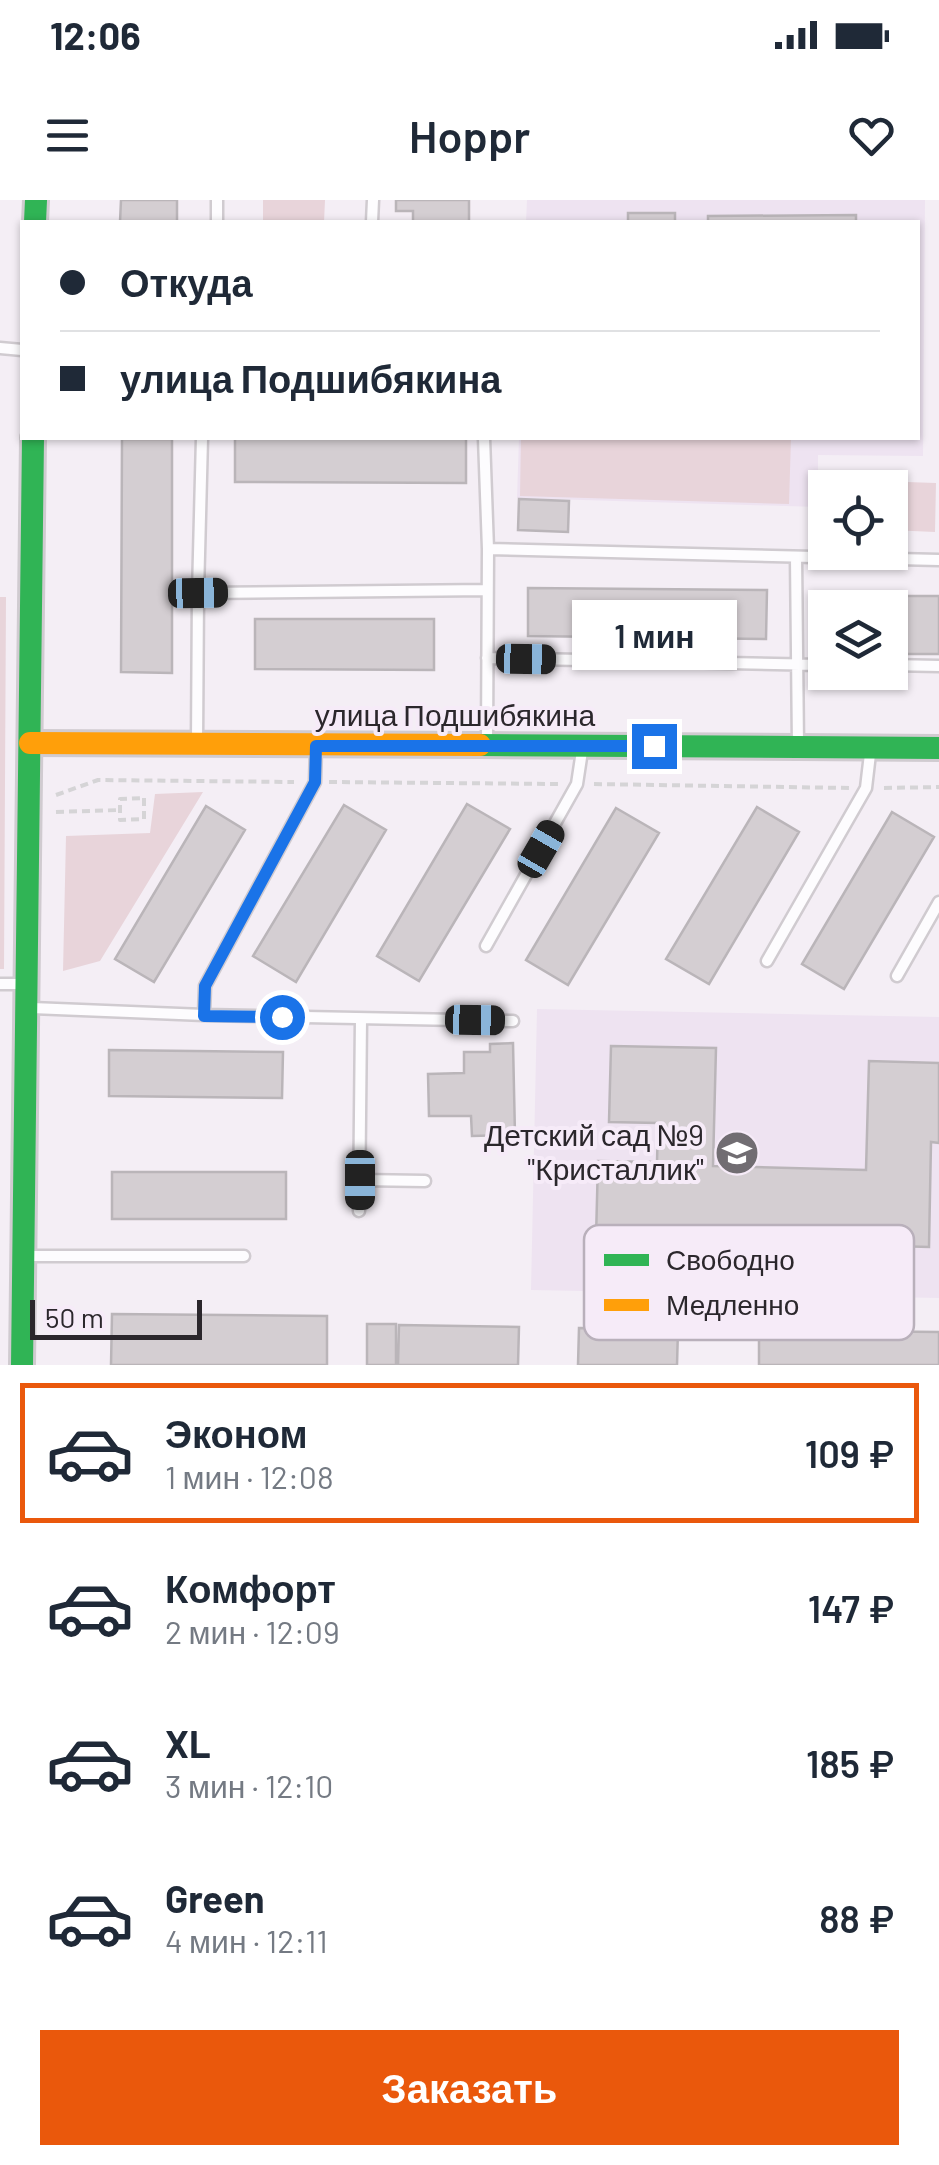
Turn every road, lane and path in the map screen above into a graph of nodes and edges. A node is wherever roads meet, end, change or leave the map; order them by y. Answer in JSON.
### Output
{"nodes":[{"id":1,"x":33,"y":440,"type":"edge"},
{"id":2,"x":202,"y":440,"type":"edge"},
{"id":3,"x":484,"y":440,"type":"edge"},
{"id":4,"x":488,"y":550,"type":"junction"},
{"id":5,"x":796,"y":557,"type":"junction"},
{"id":6,"x":939,"y":560,"type":"edge"},
{"id":7,"x":487,"y":590,"type":"junction"},
{"id":8,"x":198,"y":593,"type":"junction"},
{"id":9,"x":488,"y":658,"type":"junction"},
{"id":10,"x":798,"y":664,"type":"junction"},
{"id":11,"x":808,"y":664,"type":"edge"},
{"id":12,"x":908,"y":665,"type":"edge"},
{"id":13,"x":939,"y":666,"type":"edge"},
{"id":14,"x":30,"y":743,"type":"junction"},
{"id":15,"x":197,"y":744,"type":"junction"},
{"id":16,"x":316,"y":746,"type":"junction"},
{"id":17,"x":486,"y":746,"type":"junction"},
{"id":18,"x":582,"y":746,"type":"junction"},
{"id":19,"x":798,"y":747,"type":"junction"},
{"id":20,"x":870,"y":748,"type":"junction"},
{"id":21,"x":939,"y":748,"type":"edge"},
{"id":22,"x":315,"y":782,"type":"junction"},
{"id":23,"x":578,"y":784,"type":"junction"},
{"id":24,"x":866,"y":788,"type":"junction"},
{"id":25,"x":939,"y":788,"type":"edge"},
{"id":26,"x":56,"y":795,"type":"dead end"},
{"id":27,"x":120,"y":810,"type":"junction"},
{"id":28,"x":56,"y":812,"type":"dead end"},
{"id":29,"x":939,"y":902,"type":"edge"},
{"id":30,"x":486,"y":946,"type":"dead end"},
{"id":31,"x":767,"y":961,"type":"dead end"},
{"id":32,"x":897,"y":976,"type":"dead end"},
{"id":33,"x":0,"y":984,"type":"edge"},
{"id":34,"x":26,"y":996,"type":"junction"},
{"id":35,"x":204,"y":1016,"type":"junction"},
{"id":36,"x":361,"y":1018,"type":"junction"},
{"id":37,"x":513,"y":1021,"type":"dead end"},
{"id":38,"x":360,"y":1180,"type":"junction"},
{"id":39,"x":426,"y":1180,"type":"dead end"},
{"id":40,"x":360,"y":1212,"type":"dead end"},
{"id":41,"x":23,"y":1256,"type":"junction"},
{"id":42,"x":244,"y":1256,"type":"dead end"},
{"id":43,"x":22,"y":1365,"type":"edge"}],
"edges":[{"from":1,"to":14,"type":"main road"},
{"from":2,"to":8,"type":"lane"},
{"from":3,"to":4,"type":"lane"},
{"from":4,"to":5,"type":"lane"},
{"from":4,"to":7,"type":"lane"},
{"from":5,"to":6,"type":"lane"},
{"from":5,"to":10,"type":"lane"},
{"from":7,"to":8,"type":"lane"},
{"from":7,"to":9,"type":"lane"},
{"from":8,"to":15,"type":"lane"},
{"from":9,"to":10,"type":"lane"},
{"from":9,"to":17,"type":"lane"},
{"from":10,"to":11,"type":"lane"},
{"from":10,"to":19,"type":"lane"},
{"from":12,"to":13,"type":"lane"},
{"from":14,"to":15,"type":"main road","name":"улица Подшибякина"},
{"from":14,"to":34,"type":"main road"},
{"from":15,"to":16,"type":"main road","name":"улица Подшибякина"},
{"from":16,"to":17,"type":"main road","name":"улица Подшибякина"},
{"from":16,"to":22,"type":"lane"},
{"from":17,"to":18,"type":"main road","name":"улица Подшибякина"},
{"from":18,"to":19,"type":"main road","name":"улица Подшибякина"},
{"from":18,"to":23,"type":"lane"},
{"from":19,"to":20,"type":"main road","name":"улица Подшибякина"},
{"from":20,"to":21,"type":"main road","name":"улица Подшибякина"},
{"from":20,"to":24,"type":"lane"},
{"from":22,"to":23,"type":"path"},
{"from":22,"to":26,"type":"path"},
{"from":22,"to":35,"type":"lane"},
{"from":23,"to":24,"type":"path"},
{"from":23,"to":30,"type":"lane"},
{"from":24,"to":25,"type":"path"},
{"from":24,"to":31,"type":"lane"},
{"from":27,"to":27,"type":"path"},
{"from":27,"to":28,"type":"path"},
{"from":29,"to":32,"type":"lane"},
{"from":33,"to":34,"type":"lane"},
{"from":34,"to":35,"type":"lane"},
{"from":34,"to":41,"type":"main road"},
{"from":35,"to":36,"type":"lane"},
{"from":36,"to":37,"type":"lane"},
{"from":36,"to":38,"type":"lane"},
{"from":38,"to":39,"type":"lane"},
{"from":38,"to":40,"type":"lane"},
{"from":41,"to":42,"type":"lane"},
{"from":41,"to":43,"type":"main road"}]}
